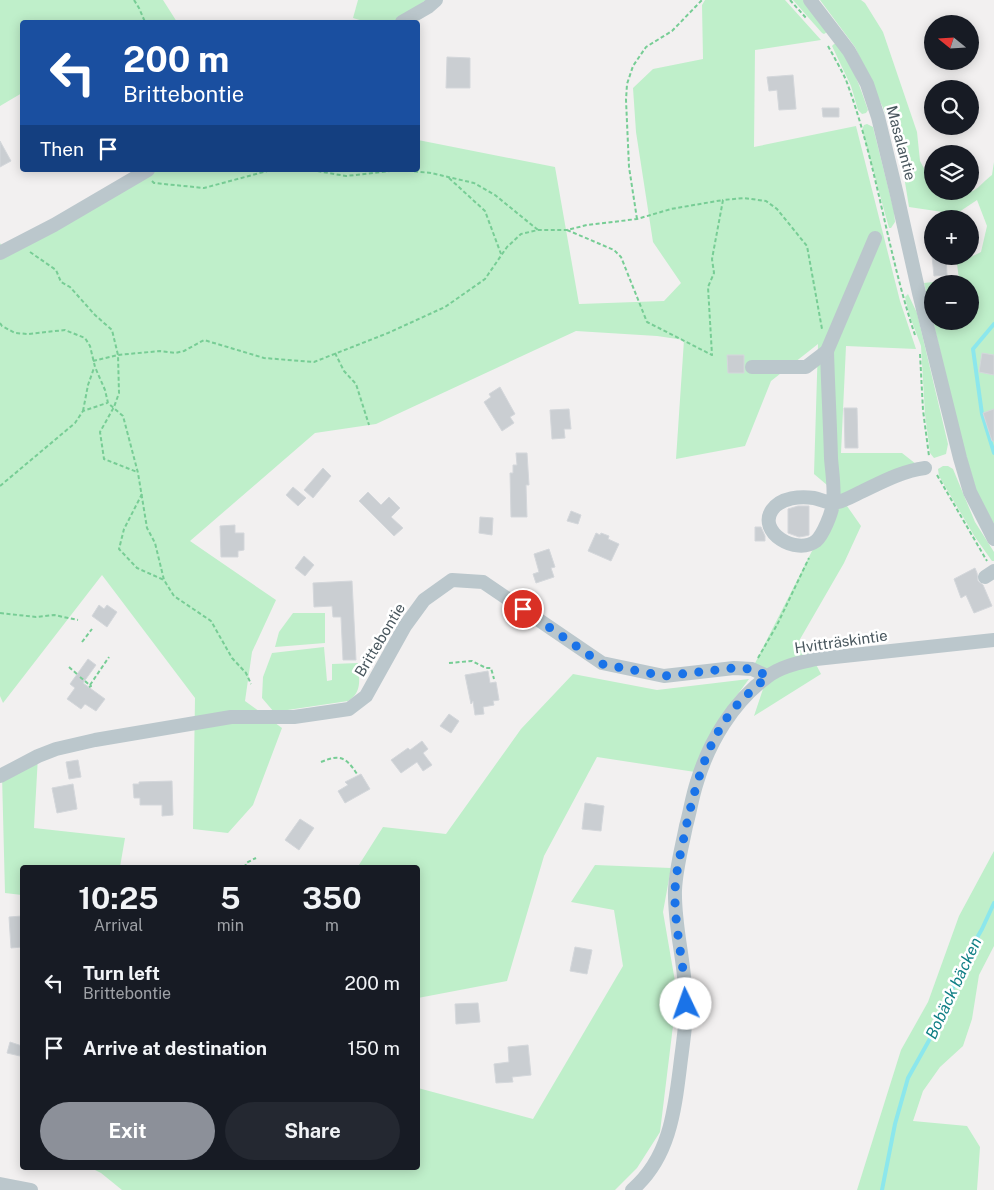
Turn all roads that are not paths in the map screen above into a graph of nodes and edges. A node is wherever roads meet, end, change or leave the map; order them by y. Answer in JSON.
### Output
{"nodes":[{"id":1,"x":436,"y":0,"type":"edge"},
{"id":2,"x":810,"y":0,"type":"edge"},
{"id":3,"x":405,"y":20,"type":"edge"},
{"id":4,"x":144,"y":172,"type":"edge"},
{"id":5,"x":875,"y":238,"type":"dead end"},
{"id":6,"x":0,"y":253,"type":"edge"},
{"id":7,"x":827,"y":351,"type":"junction"},
{"id":8,"x":752,"y":367,"type":"dead end"},
{"id":9,"x":930,"y":467,"type":"road end"},
{"id":10,"x":833,"y":503,"type":"junction"},
{"id":11,"x":994,"y":539,"type":"edge"},
{"id":12,"x":994,"y":640,"type":"edge"},
{"id":13,"x":768,"y":676,"type":"junction"},
{"id":14,"x":0,"y":776,"type":"edge"},
{"id":15,"x":0,"y":1184,"type":"edge"},
{"id":16,"x":31,"y":1190,"type":"edge"},
{"id":17,"x":632,"y":1190,"type":"edge"}],
"edges":[{"from":1,"to":3,"type":"street"},
{"from":2,"to":11,"type":"street","name":"Masalantie"},
{"from":4,"to":6,"type":"street"},
{"from":5,"to":7,"type":"street"},
{"from":7,"to":8,"type":"street"},
{"from":7,"to":10,"type":"street"},
{"from":9,"to":10,"type":"street"},
{"from":10,"to":10,"type":"street"},
{"from":12,"to":13,"type":"street","name":"Hvitträskintie"},
{"from":13,"to":14,"type":"street","name":"Brittebontie"},
{"from":13,"to":17,"type":"street","name":"Hvitträskintie"},
{"from":15,"to":16,"type":"street"}]}
